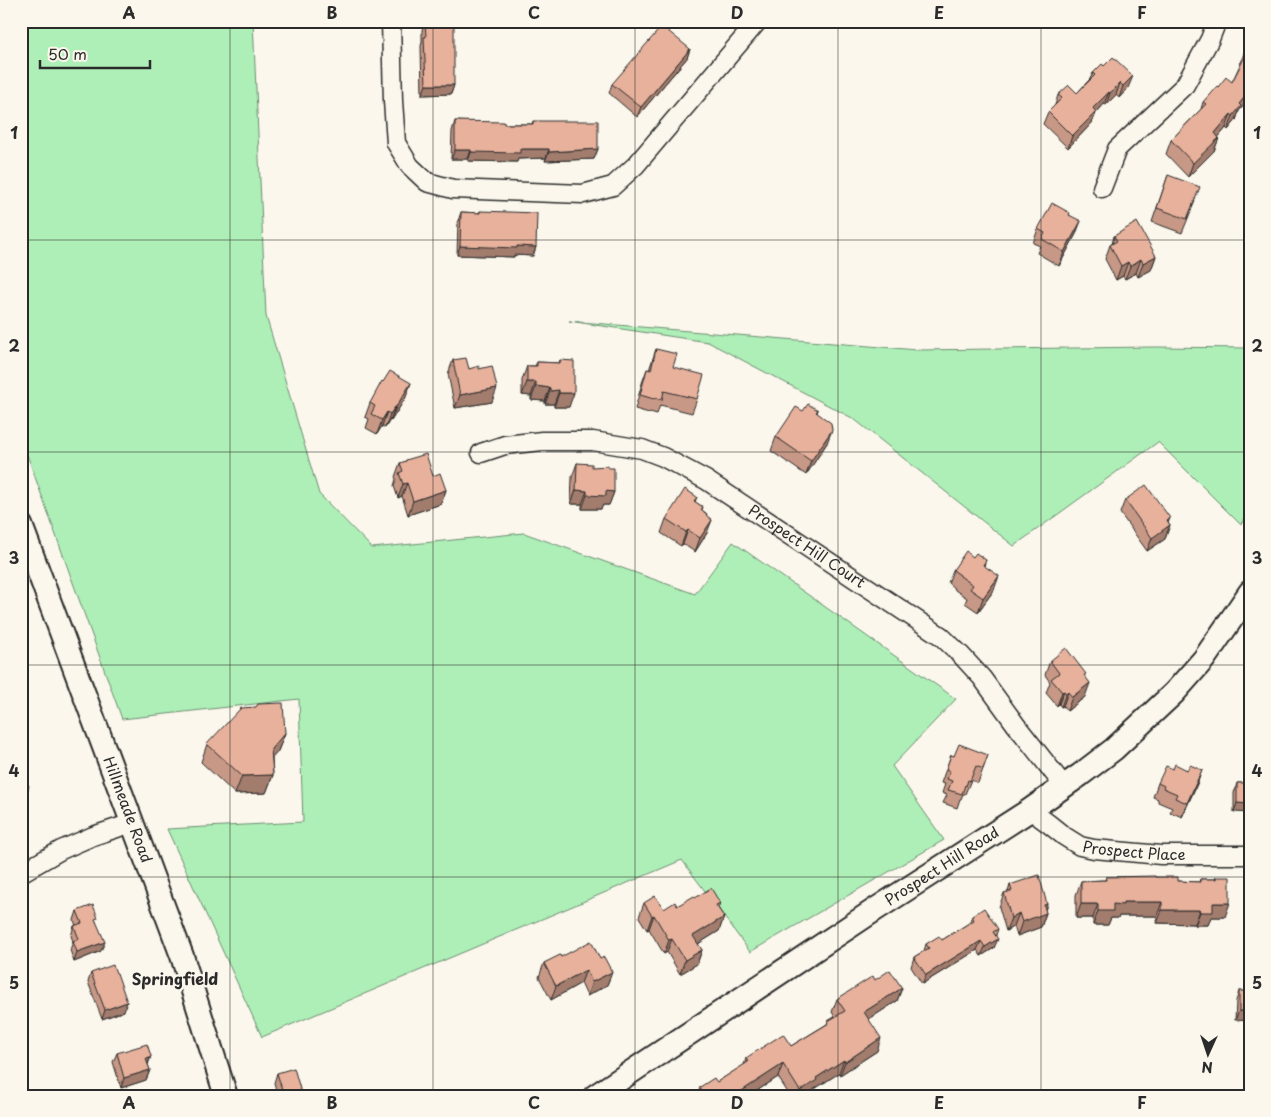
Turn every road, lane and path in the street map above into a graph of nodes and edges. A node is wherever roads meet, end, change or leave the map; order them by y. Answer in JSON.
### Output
{"nodes":[{"id":1,"x":391,"y":21,"type":"edge"},
{"id":2,"x":758,"y":21,"type":"edge"},
{"id":3,"x":1217,"y":21,"type":"edge"},
{"id":4,"x":1102,"y":188,"type":"dead end"},
{"id":5,"x":482,"y":454,"type":"dead end"},
{"id":6,"x":21,"y":526,"type":"edge"},
{"id":7,"x":1250,"y":592,"type":"edge"},
{"id":8,"x":1064,"y":786,"type":"junction"},
{"id":9,"x":1030,"y":810,"type":"junction"},
{"id":10,"x":132,"y":823,"type":"junction"},
{"id":11,"x":1250,"y":855,"type":"edge"},
{"id":12,"x":21,"y":873,"type":"edge"},
{"id":13,"x":226,"y":1096,"type":"edge"},
{"id":14,"x":595,"y":1096,"type":"edge"}],
"edges":[{"from":1,"to":2,"type":"street"},
{"from":3,"to":4,"type":"street"},
{"from":5,"to":8,"type":"street","name":"Prospect Hill Court"},
{"from":6,"to":10,"type":"street","name":"Hillmeade Road"},
{"from":7,"to":8,"type":"street","name":"Prospect Hill Road"},
{"from":8,"to":9,"type":"street","name":"Prospect Hill Road"},
{"from":9,"to":11,"type":"street","name":"Prospect Place"},
{"from":9,"to":14,"type":"street","name":"Prospect Hill Road"},
{"from":10,"to":12,"type":"street"},
{"from":10,"to":13,"type":"street","name":"Hillmeade Road"}]}
